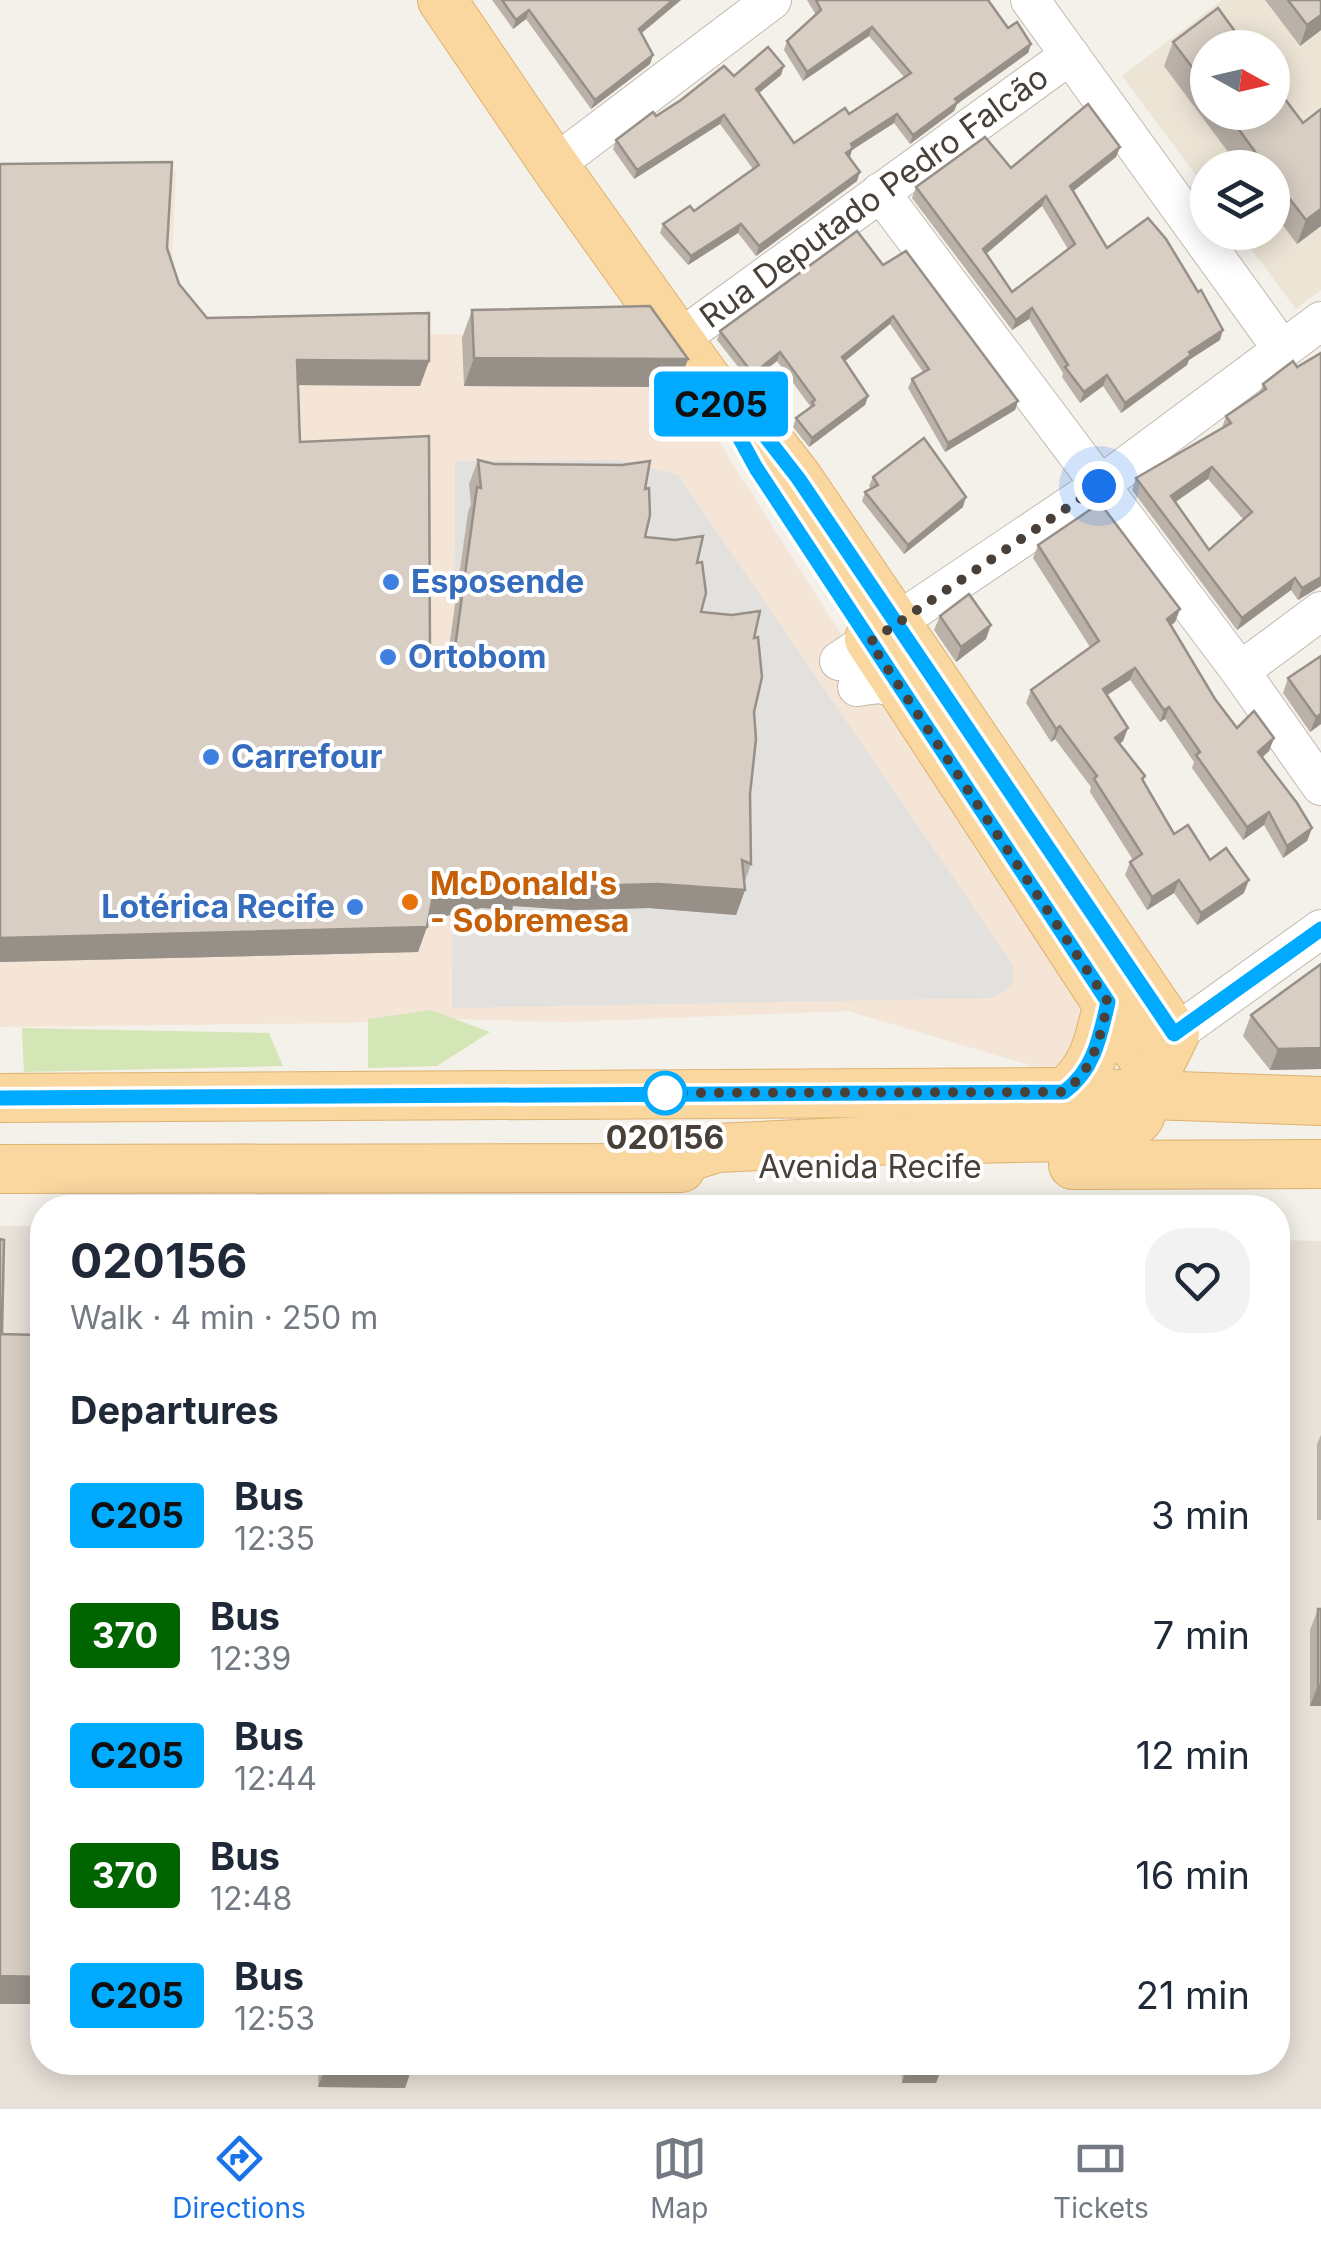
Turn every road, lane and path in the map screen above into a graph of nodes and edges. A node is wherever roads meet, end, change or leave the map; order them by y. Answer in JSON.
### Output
{"nodes":[{"id":1,"x":442,"y":0,"type":"edge"},
{"id":2,"x":772,"y":0,"type":"edge"},
{"id":3,"x":1030,"y":0,"type":"edge"},
{"id":4,"x":1070,"y":54,"type":"junction"},
{"id":5,"x":554,"y":165,"type":"junction"},
{"id":6,"x":880,"y":192,"type":"junction"},
{"id":7,"x":1321,"y":321,"type":"edge"},
{"id":8,"x":678,"y":340,"type":"junction"},
{"id":9,"x":1282,"y":349,"type":"junction"},
{"id":10,"x":1099,"y":486,"type":"junction"},
{"id":11,"x":1321,"y":611,"type":"edge"},
{"id":12,"x":873,"y":660,"type":"junction"},
{"id":13,"x":1240,"y":670,"type":"junction"},
{"id":14,"x":1321,"y":786,"type":"edge"},
{"id":15,"x":1321,"y":928,"type":"edge"},
{"id":16,"x":1108,"y":1002,"type":"junction"},
{"id":17,"x":1174,"y":1034,"type":"junction"},
{"id":18,"x":1151,"y":1086,"type":"junction"},
{"id":19,"x":1064,"y":1092,"type":"junction"},
{"id":20,"x":0,"y":1098,"type":"edge"},
{"id":21,"x":1321,"y":1101,"type":"edge"},
{"id":22,"x":1321,"y":1164,"type":"edge"},
{"id":23,"x":652,"y":1168,"type":"junction"},
{"id":24,"x":0,"y":1169,"type":"edge"}],
"edges":[{"from":1,"to":5,"type":"main road"},
{"from":2,"to":5,"type":"street"},
{"from":3,"to":4,"type":"street"},
{"from":4,"to":6,"type":"street","name":"Rua Deputado Pedro Falcão"},
{"from":4,"to":9,"type":"street"},
{"from":5,"to":8,"type":"main road"},
{"from":6,"to":8,"type":"street","name":"Rua Deputado Pedro Falcão"},
{"from":6,"to":10,"type":"street"},
{"from":7,"to":9,"type":"street"},
{"from":8,"to":12,"type":"main road"},
{"from":9,"to":10,"type":"street"},
{"from":10,"to":12,"type":"street"},
{"from":10,"to":13,"type":"street"},
{"from":11,"to":13,"type":"street"},
{"from":12,"to":16,"type":"main road"},
{"from":12,"to":17,"type":"main road"},
{"from":13,"to":14,"type":"street"},
{"from":15,"to":17,"type":"street"},
{"from":16,"to":18,"type":"main road"},
{"from":16,"to":19,"type":"main road"},
{"from":17,"to":18,"type":"main road"},
{"from":18,"to":19,"type":"main road"},
{"from":18,"to":21,"type":"main road"},
{"from":18,"to":23,"type":"main road"},
{"from":19,"to":20,"type":"main road"},
{"from":22,"to":23,"type":"main road","name":"Avenida Recife"},
{"from":23,"to":24,"type":"main road","name":"Avenida Recife"}]}
